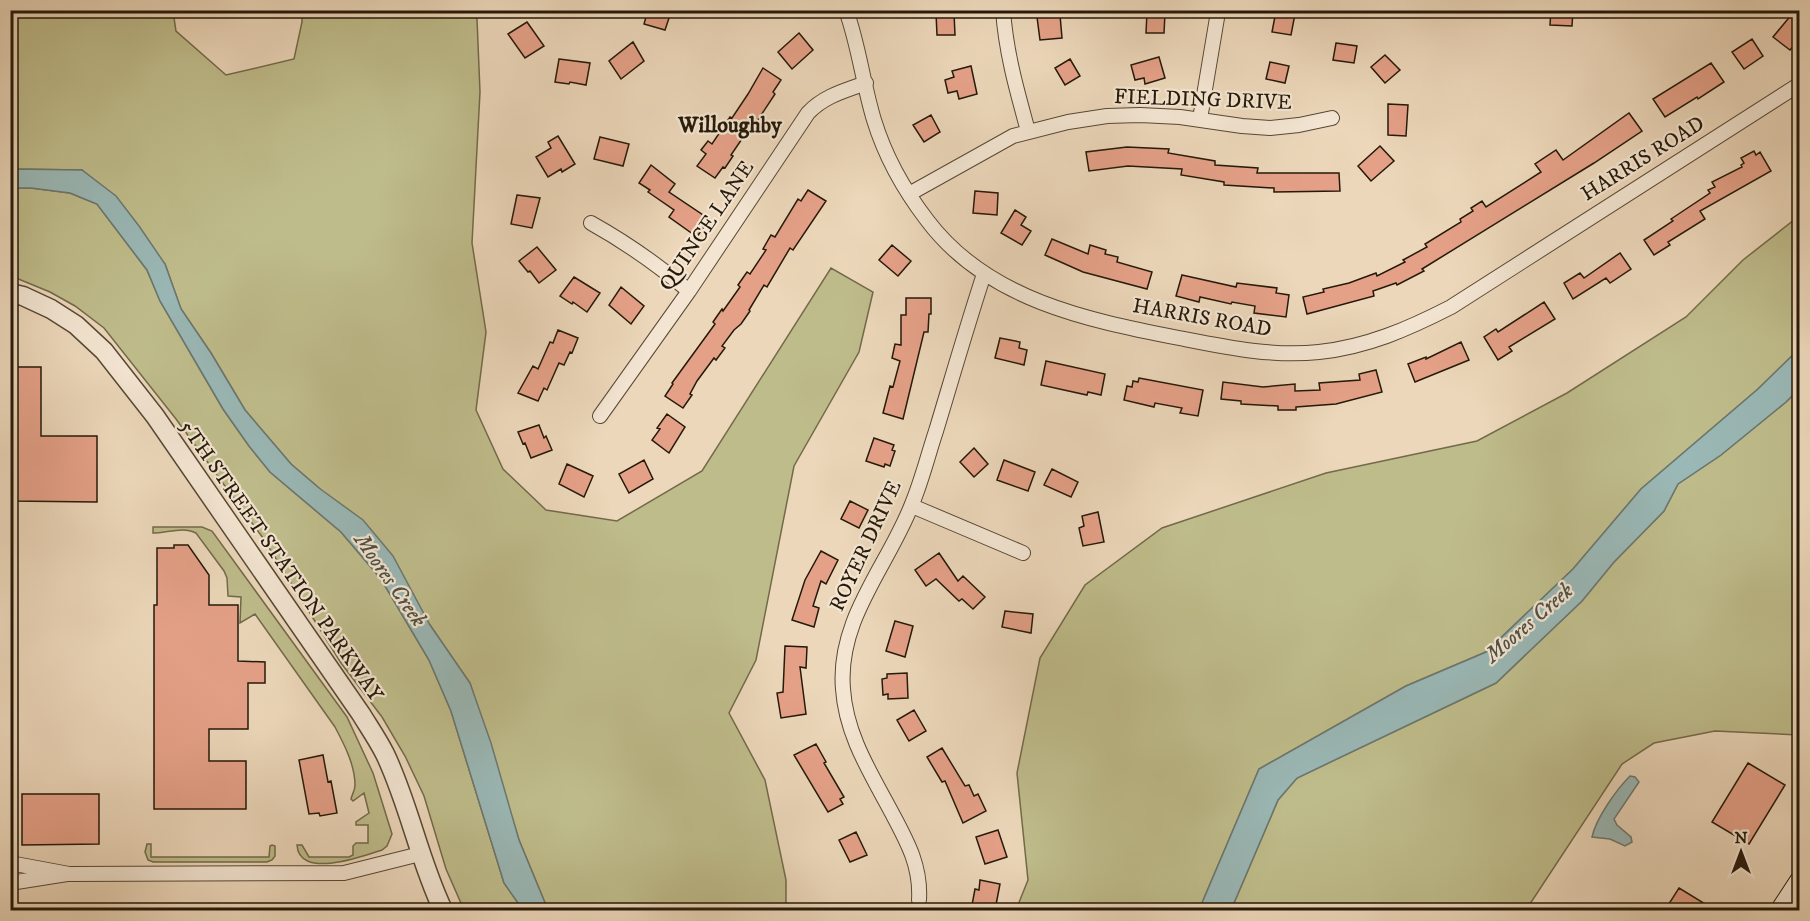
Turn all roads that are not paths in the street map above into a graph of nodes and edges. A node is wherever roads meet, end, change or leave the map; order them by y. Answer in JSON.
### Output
{"nodes":[{"id":1,"x":846,"y":10,"type":"edge"},
{"id":2,"x":1003,"y":10,"type":"edge"},
{"id":3,"x":1218,"y":12,"type":"dead end"},
{"id":4,"x":866,"y":83,"type":"junction"},
{"id":5,"x":1800,"y":84,"type":"edge"},
{"id":6,"x":1332,"y":118,"type":"dead end"},
{"id":7,"x":1200,"y":119,"type":"junction"},
{"id":8,"x":1028,"y":131,"type":"junction"},
{"id":9,"x":909,"y":194,"type":"junction"},
{"id":10,"x":591,"y":223,"type":"dead end"},
{"id":11,"x":984,"y":274,"type":"junction"},
{"id":12,"x":689,"y":291,"type":"junction"},
{"id":13,"x":10,"y":293,"type":"edge"},
{"id":14,"x":600,"y":416,"type":"dead end"},
{"id":15,"x":912,"y":506,"type":"junction"},
{"id":16,"x":1023,"y":553,"type":"dead end"},
{"id":17,"x":420,"y":854,"type":"junction"},
{"id":18,"x":10,"y":863,"type":"edge"},
{"id":19,"x":10,"y":868,"type":"edge"},
{"id":20,"x":69,"y":874,"type":"junction"},
{"id":21,"x":1800,"y":881,"type":"edge"},
{"id":22,"x":10,"y":882,"type":"edge"},
{"id":23,"x":919,"y":900,"type":"dead end"},
{"id":24,"x":443,"y":910,"type":"edge"},
{"id":25,"x":1781,"y":910,"type":"edge"}],
"edges":[{"from":1,"to":4,"type":"street","name":"HARRIS ROAD"},
{"from":2,"to":8,"type":"street"},
{"from":3,"to":7,"type":"street"},
{"from":4,"to":9,"type":"street","name":"HARRIS ROAD"},
{"from":4,"to":12,"type":"street","name":"QUINCE LANE"},
{"from":5,"to":11,"type":"street","name":"HARRIS ROAD"},
{"from":6,"to":7,"type":"street","name":"FIELDING DRIVE"},
{"from":7,"to":8,"type":"street","name":"FIELDING DRIVE"},
{"from":8,"to":9,"type":"street","name":"FIELDING DRIVE"},
{"from":9,"to":11,"type":"street","name":"HARRIS ROAD"},
{"from":10,"to":12,"type":"street"},
{"from":11,"to":15,"type":"street","name":"ROYER DRIVE"},
{"from":12,"to":14,"type":"street","name":"QUINCE LANE"},
{"from":13,"to":17,"type":"street","name":"5TH STREET STATION PARKWAY"},
{"from":15,"to":16,"type":"street"},
{"from":15,"to":23,"type":"street","name":"ROYER DRIVE"},
{"from":17,"to":20,"type":"street"},
{"from":17,"to":24,"type":"street","name":"5TH STREET STATION PARKWAY"},
{"from":18,"to":20,"type":"street"},
{"from":19,"to":22,"type":"street"},
{"from":20,"to":22,"type":"street"},
{"from":21,"to":25,"type":"main road"}]}
